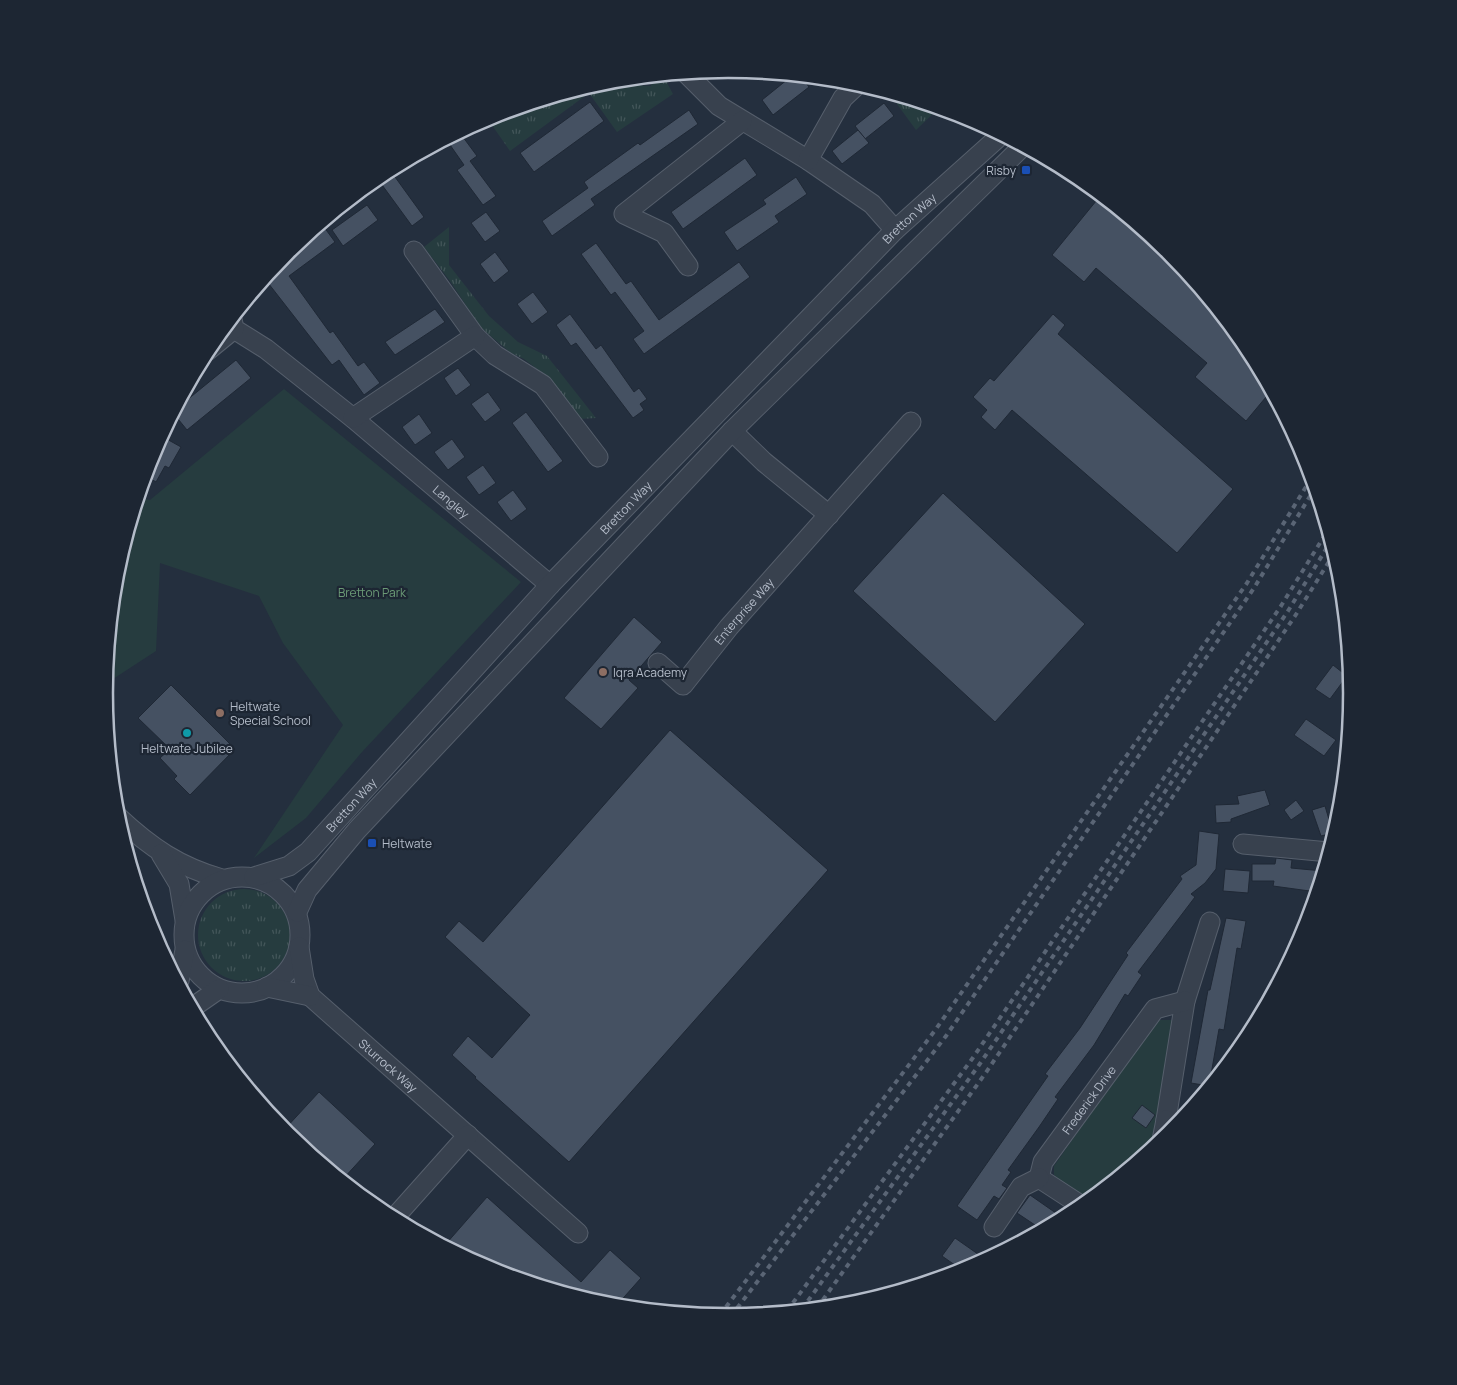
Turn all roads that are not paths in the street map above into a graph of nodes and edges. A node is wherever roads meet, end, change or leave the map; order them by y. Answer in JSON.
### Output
{"nodes":[{"id":1,"x":692,"y":79,"type":"edge"},
{"id":2,"x":851,"y":90,"type":"edge"},
{"id":3,"x":742,"y":120,"type":"junction"},
{"id":4,"x":997,"y":139,"type":"edge"},
{"id":5,"x":1018,"y":150,"type":"edge"},
{"id":6,"x":808,"y":160,"type":"junction"},
{"id":7,"x":895,"y":230,"type":"junction"},
{"id":8,"x":414,"y":251,"type":"dead end"},
{"id":9,"x":688,"y":266,"type":"dead end"},
{"id":10,"x":235,"y":326,"type":"edge"},
{"id":11,"x":475,"y":336,"type":"junction"},
{"id":12,"x":353,"y":418,"type":"junction"},
{"id":13,"x":911,"y":422,"type":"dead end"},
{"id":14,"x":732,"y":431,"type":"junction"},
{"id":15,"x":598,"y":456,"type":"dead end"},
{"id":16,"x":829,"y":515,"type":"junction"},
{"id":17,"x":550,"y":585,"type":"junction"},
{"id":18,"x":658,"y":663,"type":"dead end"},
{"id":19,"x":128,"y":825,"type":"edge"},
{"id":20,"x":1243,"y":844,"type":"dead end"},
{"id":21,"x":1323,"y":851,"type":"edge"},
{"id":22,"x":161,"y":853,"type":"junction"},
{"id":23,"x":254,"y":877,"type":"junction"},
{"id":24,"x":222,"y":879,"type":"junction"},
{"id":25,"x":297,"y":912,"type":"junction"},
{"id":26,"x":185,"y":920,"type":"junction"},
{"id":27,"x":1210,"y":922,"type":"dead end"},
{"id":28,"x":299,"y":947,"type":"junction"},
{"id":29,"x":185,"y":950,"type":"junction"},
{"id":30,"x":181,"y":972,"type":"edge"},
{"id":31,"x":267,"y":988,"type":"junction"},
{"id":32,"x":218,"y":989,"type":"junction"},
{"id":33,"x":310,"y":996,"type":"junction"},
{"id":34,"x":1185,"y":1001,"type":"junction"},
{"id":35,"x":198,"y":1003,"type":"edge"},
{"id":36,"x":1173,"y":1117,"type":"edge"},
{"id":37,"x":468,"y":1135,"type":"junction"},
{"id":38,"x":1039,"y":1178,"type":"junction"},
{"id":39,"x":1074,"y":1201,"type":"edge"},
{"id":40,"x":400,"y":1212,"type":"edge"},
{"id":41,"x":994,"y":1228,"type":"dead end"},
{"id":42,"x":578,"y":1233,"type":"dead end"}],
"edges":[{"from":1,"to":3,"type":"street"},
{"from":2,"to":6,"type":"street"},
{"from":3,"to":6,"type":"street"},
{"from":3,"to":9,"type":"street"},
{"from":4,"to":7,"type":"street","name":"Bretton Way"},
{"from":5,"to":14,"type":"street","name":"Bretton Way"},
{"from":6,"to":7,"type":"street"},
{"from":7,"to":17,"type":"street","name":"Bretton Way"},
{"from":8,"to":11,"type":"street"},
{"from":10,"to":12,"type":"street","name":"Langley"},
{"from":11,"to":12,"type":"street"},
{"from":11,"to":15,"type":"street"},
{"from":12,"to":17,"type":"street","name":"Langley"},
{"from":13,"to":16,"type":"street","name":"Enterprise Way"},
{"from":14,"to":16,"type":"street"},
{"from":14,"to":25,"type":"street","name":"Bretton Way"},
{"from":16,"to":18,"type":"street","name":"Enterprise Way"},
{"from":17,"to":23,"type":"street","name":"Bretton Way"},
{"from":19,"to":22,"type":"street"},
{"from":20,"to":21,"type":"street"},
{"from":22,"to":24,"type":"street"},
{"from":22,"to":26,"type":"street"},
{"from":23,"to":24,"type":"street"},
{"from":23,"to":25,"type":"street"},
{"from":24,"to":26,"type":"street"},
{"from":25,"to":28,"type":"street"},
{"from":26,"to":29,"type":"street"},
{"from":27,"to":34,"type":"street"},
{"from":28,"to":31,"type":"street"},
{"from":28,"to":33,"type":"street"},
{"from":29,"to":30,"type":"street"},
{"from":29,"to":32,"type":"street"},
{"from":31,"to":32,"type":"street"},
{"from":31,"to":33,"type":"street"},
{"from":32,"to":35,"type":"street"},
{"from":33,"to":37,"type":"street","name":"Sturrock Way"},
{"from":34,"to":36,"type":"street"},
{"from":34,"to":38,"type":"street","name":"Frederick Drive"},
{"from":37,"to":40,"type":"street"},
{"from":37,"to":42,"type":"street","name":"Sturrock Way"},
{"from":38,"to":39,"type":"street"},
{"from":38,"to":41,"type":"street"}]}
